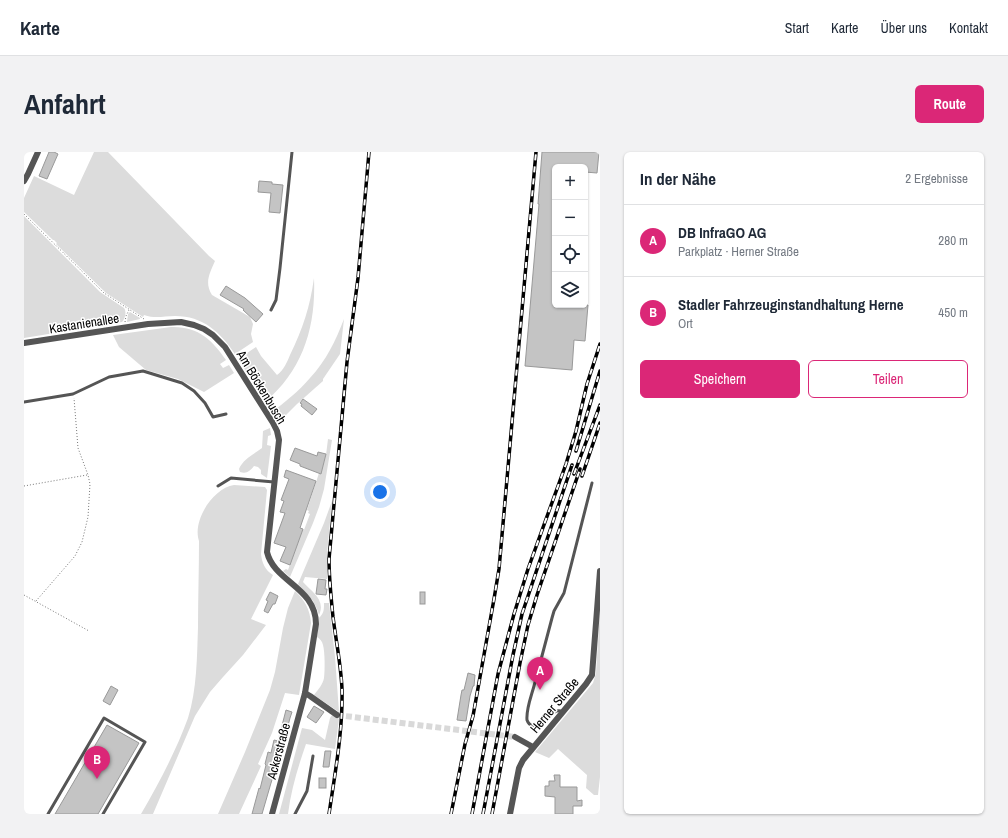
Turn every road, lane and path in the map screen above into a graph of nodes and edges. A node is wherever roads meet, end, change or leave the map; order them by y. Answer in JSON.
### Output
{"nodes":[{"id":1,"x":38,"y":152,"type":"edge"},
{"id":2,"x":292,"y":152,"type":"edge"},
{"id":3,"x":24,"y":181,"type":"edge"},
{"id":4,"x":24,"y":214,"type":"edge"},
{"id":5,"x":129,"y":309,"type":"junction"},
{"id":6,"x":271,"y":310,"type":"dead end"},
{"id":7,"x":148,"y":324,"type":"junction"},
{"id":8,"x":125,"y":328,"type":"junction"},
{"id":9,"x":24,"y":344,"type":"edge"},
{"id":10,"x":73,"y":394,"type":"junction"},
{"id":11,"x":24,"y":402,"type":"edge"},
{"id":12,"x":226,"y":414,"type":"dead end"},
{"id":13,"x":88,"y":475,"type":"junction"},
{"id":14,"x":274,"y":482,"type":"junction"},
{"id":15,"x":592,"y":483,"type":"dead end"},
{"id":16,"x":24,"y":486,"type":"edge"},
{"id":17,"x":218,"y":486,"type":"dead end"},
{"id":18,"x":600,"y":571,"type":"edge"},
{"id":19,"x":600,"y":581,"type":"edge"},
{"id":20,"x":24,"y":595,"type":"edge"},
{"id":21,"x":36,"y":601,"type":"junction"},
{"id":22,"x":89,"y":631,"type":"dead end"},
{"id":23,"x":305,"y":693,"type":"junction"},
{"id":24,"x":563,"y":712,"type":"junction"},
{"id":25,"x":338,"y":715,"type":"tunnel mouth"},
{"id":26,"x":515,"y":737,"type":"tunnel mouth"},
{"id":27,"x":533,"y":747,"type":"junction"},
{"id":28,"x":313,"y":756,"type":"dead end"},
{"id":29,"x":48,"y":814,"type":"edge"},
{"id":30,"x":103,"y":814,"type":"edge"},
{"id":31,"x":272,"y":814,"type":"edge"},
{"id":32,"x":294,"y":814,"type":"edge"},
{"id":33,"x":510,"y":814,"type":"edge"}],
"edges":[{"from":1,"to":3,"type":"street"},
{"from":2,"to":6,"type":"lane"},
{"from":4,"to":5,"type":"path"},
{"from":5,"to":7,"type":"path"},
{"from":5,"to":8,"type":"path"},
{"from":7,"to":8,"type":"street","name":"Kastanienallee"},
{"from":7,"to":14,"type":"street","name":"Am Böckenbusch"},
{"from":8,"to":9,"type":"street","name":"Kastanienallee"},
{"from":10,"to":11,"type":"lane"},
{"from":10,"to":12,"type":"lane"},
{"from":10,"to":13,"type":"path"},
{"from":13,"to":16,"type":"path"},
{"from":13,"to":21,"type":"path"},
{"from":14,"to":17,"type":"lane"},
{"from":14,"to":23,"type":"street","name":"Am Böckenbusch"},
{"from":15,"to":24,"type":"lane"},
{"from":18,"to":19,"type":"street","name":"Herner Straße"},
{"from":19,"to":24,"type":"street","name":"Herner Straße"},
{"from":20,"to":21,"type":"path"},
{"from":21,"to":22,"type":"path"},
{"from":23,"to":25,"type":"street"},
{"from":23,"to":31,"type":"street","name":"Ackerstraße"},
{"from":24,"to":27,"type":"street","name":"Herner Straße"},
{"from":26,"to":27,"type":"street"},
{"from":27,"to":33,"type":"street","name":"Herner Straße"},
{"from":28,"to":32,"type":"lane"},
{"from":29,"to":30,"type":"lane"}]}
